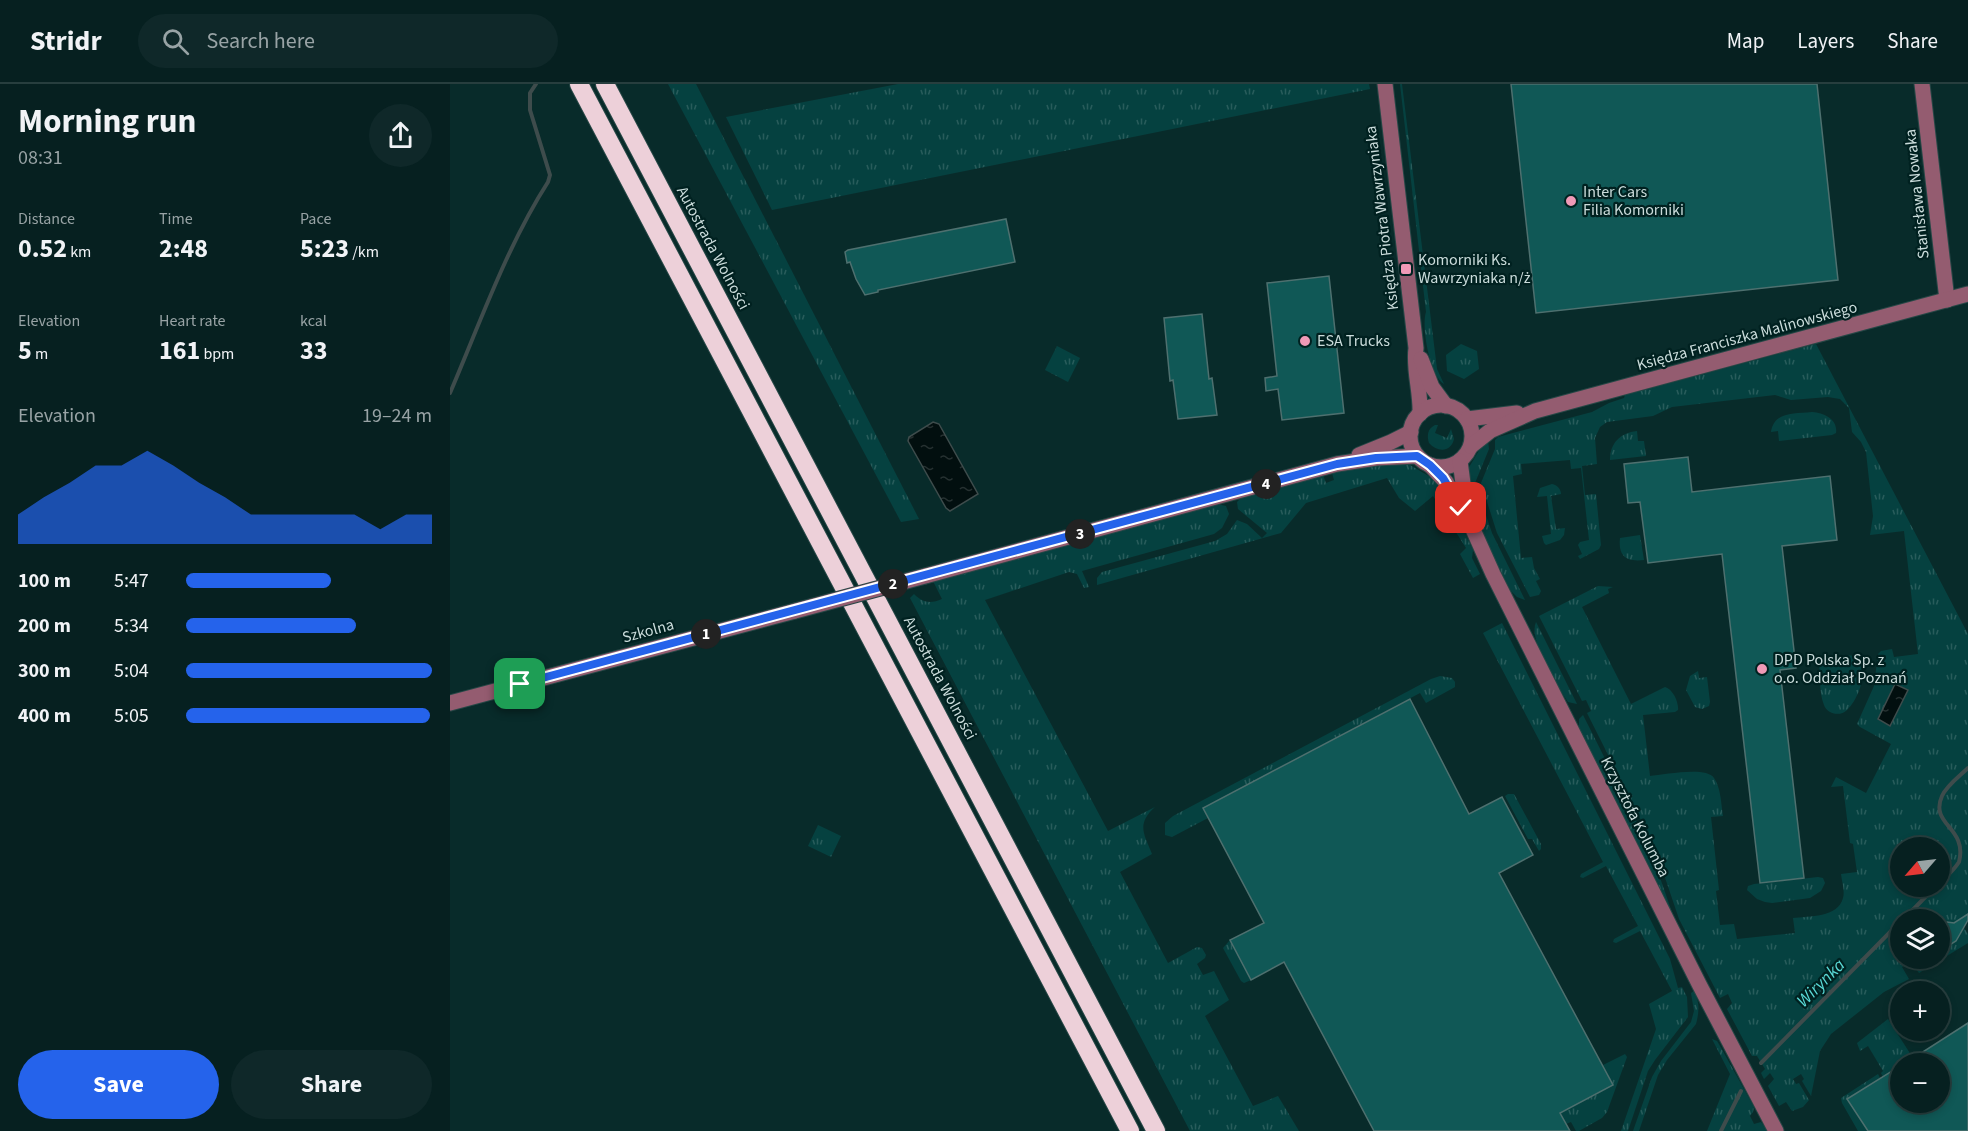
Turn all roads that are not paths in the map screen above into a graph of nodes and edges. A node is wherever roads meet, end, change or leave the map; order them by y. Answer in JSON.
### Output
{"nodes":[{"id":1,"x":579,"y":84,"type":"edge"},
{"id":2,"x":605,"y":84,"type":"edge"},
{"id":3,"x":1385,"y":84,"type":"edge"},
{"id":4,"x":1922,"y":84,"type":"edge"},
{"id":5,"x":1968,"y":294,"type":"edge"},
{"id":6,"x":1947,"y":300,"type":"junction"},
{"id":7,"x":1416,"y":348,"type":"junction"},
{"id":8,"x":1446,"y":406,"type":"junction"},
{"id":9,"x":1535,"y":411,"type":"junction"},
{"id":10,"x":1420,"y":414,"type":"junction"},
{"id":11,"x":1467,"y":419,"type":"junction"},
{"id":12,"x":1411,"y":432,"type":"junction"},
{"id":13,"x":1471,"y":446,"type":"junction"},
{"id":14,"x":1417,"y":456,"type":"junction"},
{"id":15,"x":1460,"y":461,"type":"junction"},
{"id":16,"x":1337,"y":464,"type":"junction"},
{"id":17,"x":1430,"y":465,"type":"junction"},
{"id":18,"x":1467,"y":516,"type":"junction"},
{"id":19,"x":450,"y":703,"type":"edge"},
{"id":20,"x":1130,"y":1131,"type":"edge"},
{"id":21,"x":1156,"y":1131,"type":"edge"},
{"id":22,"x":1776,"y":1131,"type":"edge"}],
"edges":[{"from":1,"to":20,"type":"highway"},
{"from":2,"to":21,"type":"highway","name":"Autostrada Wolności"},
{"from":3,"to":7,"type":"street","name":"Księdza Piotra Wawrzyniaka"},
{"from":4,"to":6,"type":"street","name":"Stanisława Nowaka"},
{"from":5,"to":6,"type":"street","name":"Księdza Franciszka Malinowskiego"},
{"from":6,"to":9,"type":"street","name":"Księdza Franciszka Malinowskiego"},
{"from":7,"to":8,"type":"street","name":"Księdza Piotra Wawrzyniaka"},
{"from":7,"to":10,"type":"street","name":"Księdza Piotra Wawrzyniaka"},
{"from":8,"to":10,"type":"street"},
{"from":8,"to":11,"type":"street"},
{"from":9,"to":11,"type":"street","name":"Księdza Franciszka Malinowskiego"},
{"from":9,"to":13,"type":"street","name":"Księdza Franciszka Malinowskiego"},
{"from":10,"to":12,"type":"street"},
{"from":11,"to":13,"type":"street"},
{"from":12,"to":14,"type":"street"},
{"from":12,"to":16,"type":"street"},
{"from":13,"to":15,"type":"street"},
{"from":14,"to":16,"type":"street"},
{"from":14,"to":17,"type":"street"},
{"from":15,"to":17,"type":"street"},
{"from":15,"to":18,"type":"street","name":"Krzysztofa Kolumba"},
{"from":16,"to":19,"type":"street","name":"Szkolna","bridge":true},
{"from":17,"to":18,"type":"street","name":"Krzysztofa Kolumba"},
{"from":18,"to":22,"type":"street","name":"Krzysztofa Kolumba"}]}
